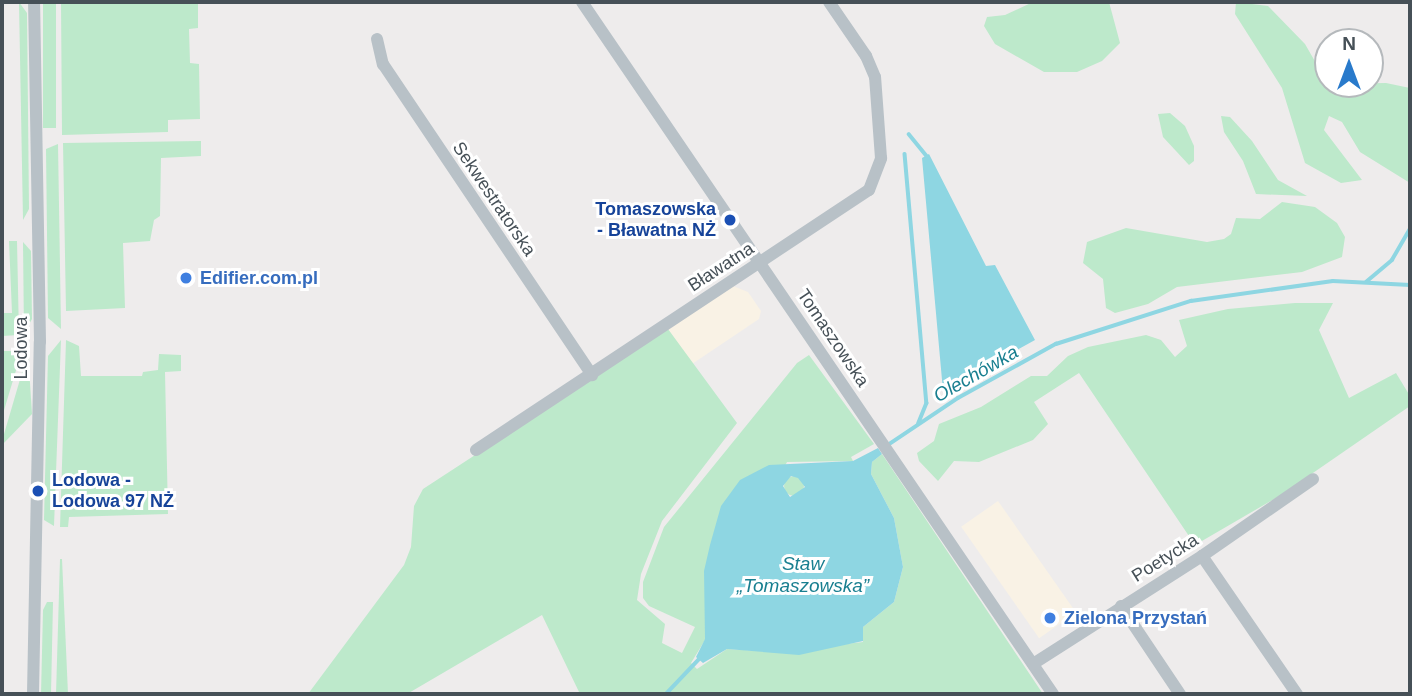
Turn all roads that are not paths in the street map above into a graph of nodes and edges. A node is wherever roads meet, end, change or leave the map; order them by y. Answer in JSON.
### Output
{"nodes":[{"id":1,"x":34,"y":2,"type":"edge"},
{"id":2,"x":582,"y":2,"type":"edge"},
{"id":3,"x":829,"y":2,"type":"edge"},
{"id":4,"x":377,"y":39,"type":"dead end"},
{"id":5,"x":760,"y":262,"type":"junction"},
{"id":6,"x":592,"y":374,"type":"junction"},
{"id":7,"x":476,"y":450,"type":"dead end"},
{"id":8,"x":1313,"y":479,"type":"dead end"},
{"id":9,"x":1202,"y":556,"type":"junction"},
{"id":10,"x":1121,"y":606,"type":"junction"},
{"id":11,"x":1033,"y":664,"type":"junction"},
{"id":12,"x":33,"y":694,"type":"edge"},
{"id":13,"x":1053,"y":694,"type":"edge"},
{"id":14,"x":1180,"y":694,"type":"edge"},
{"id":15,"x":1297,"y":694,"type":"edge"}],
"edges":[{"from":1,"to":12,"type":"street","name":"Lodowa"},
{"from":2,"to":5,"type":"street","name":"Tomaszowska"},
{"from":3,"to":5,"type":"street","name":"Bławatna"},
{"from":4,"to":6,"type":"street","name":"Sekwestratorska"},
{"from":5,"to":6,"type":"street","name":"Bławatna"},
{"from":5,"to":11,"type":"street","name":"Tomaszowska"},
{"from":6,"to":7,"type":"street","name":"Bławatna"},
{"from":8,"to":9,"type":"street","name":"Poetycka"},
{"from":9,"to":10,"type":"street","name":"Poetycka"},
{"from":9,"to":15,"type":"street"},
{"from":10,"to":11,"type":"street","name":"Poetycka"},
{"from":10,"to":14,"type":"street"},
{"from":11,"to":13,"type":"street","name":"Tomaszowska"}]}
